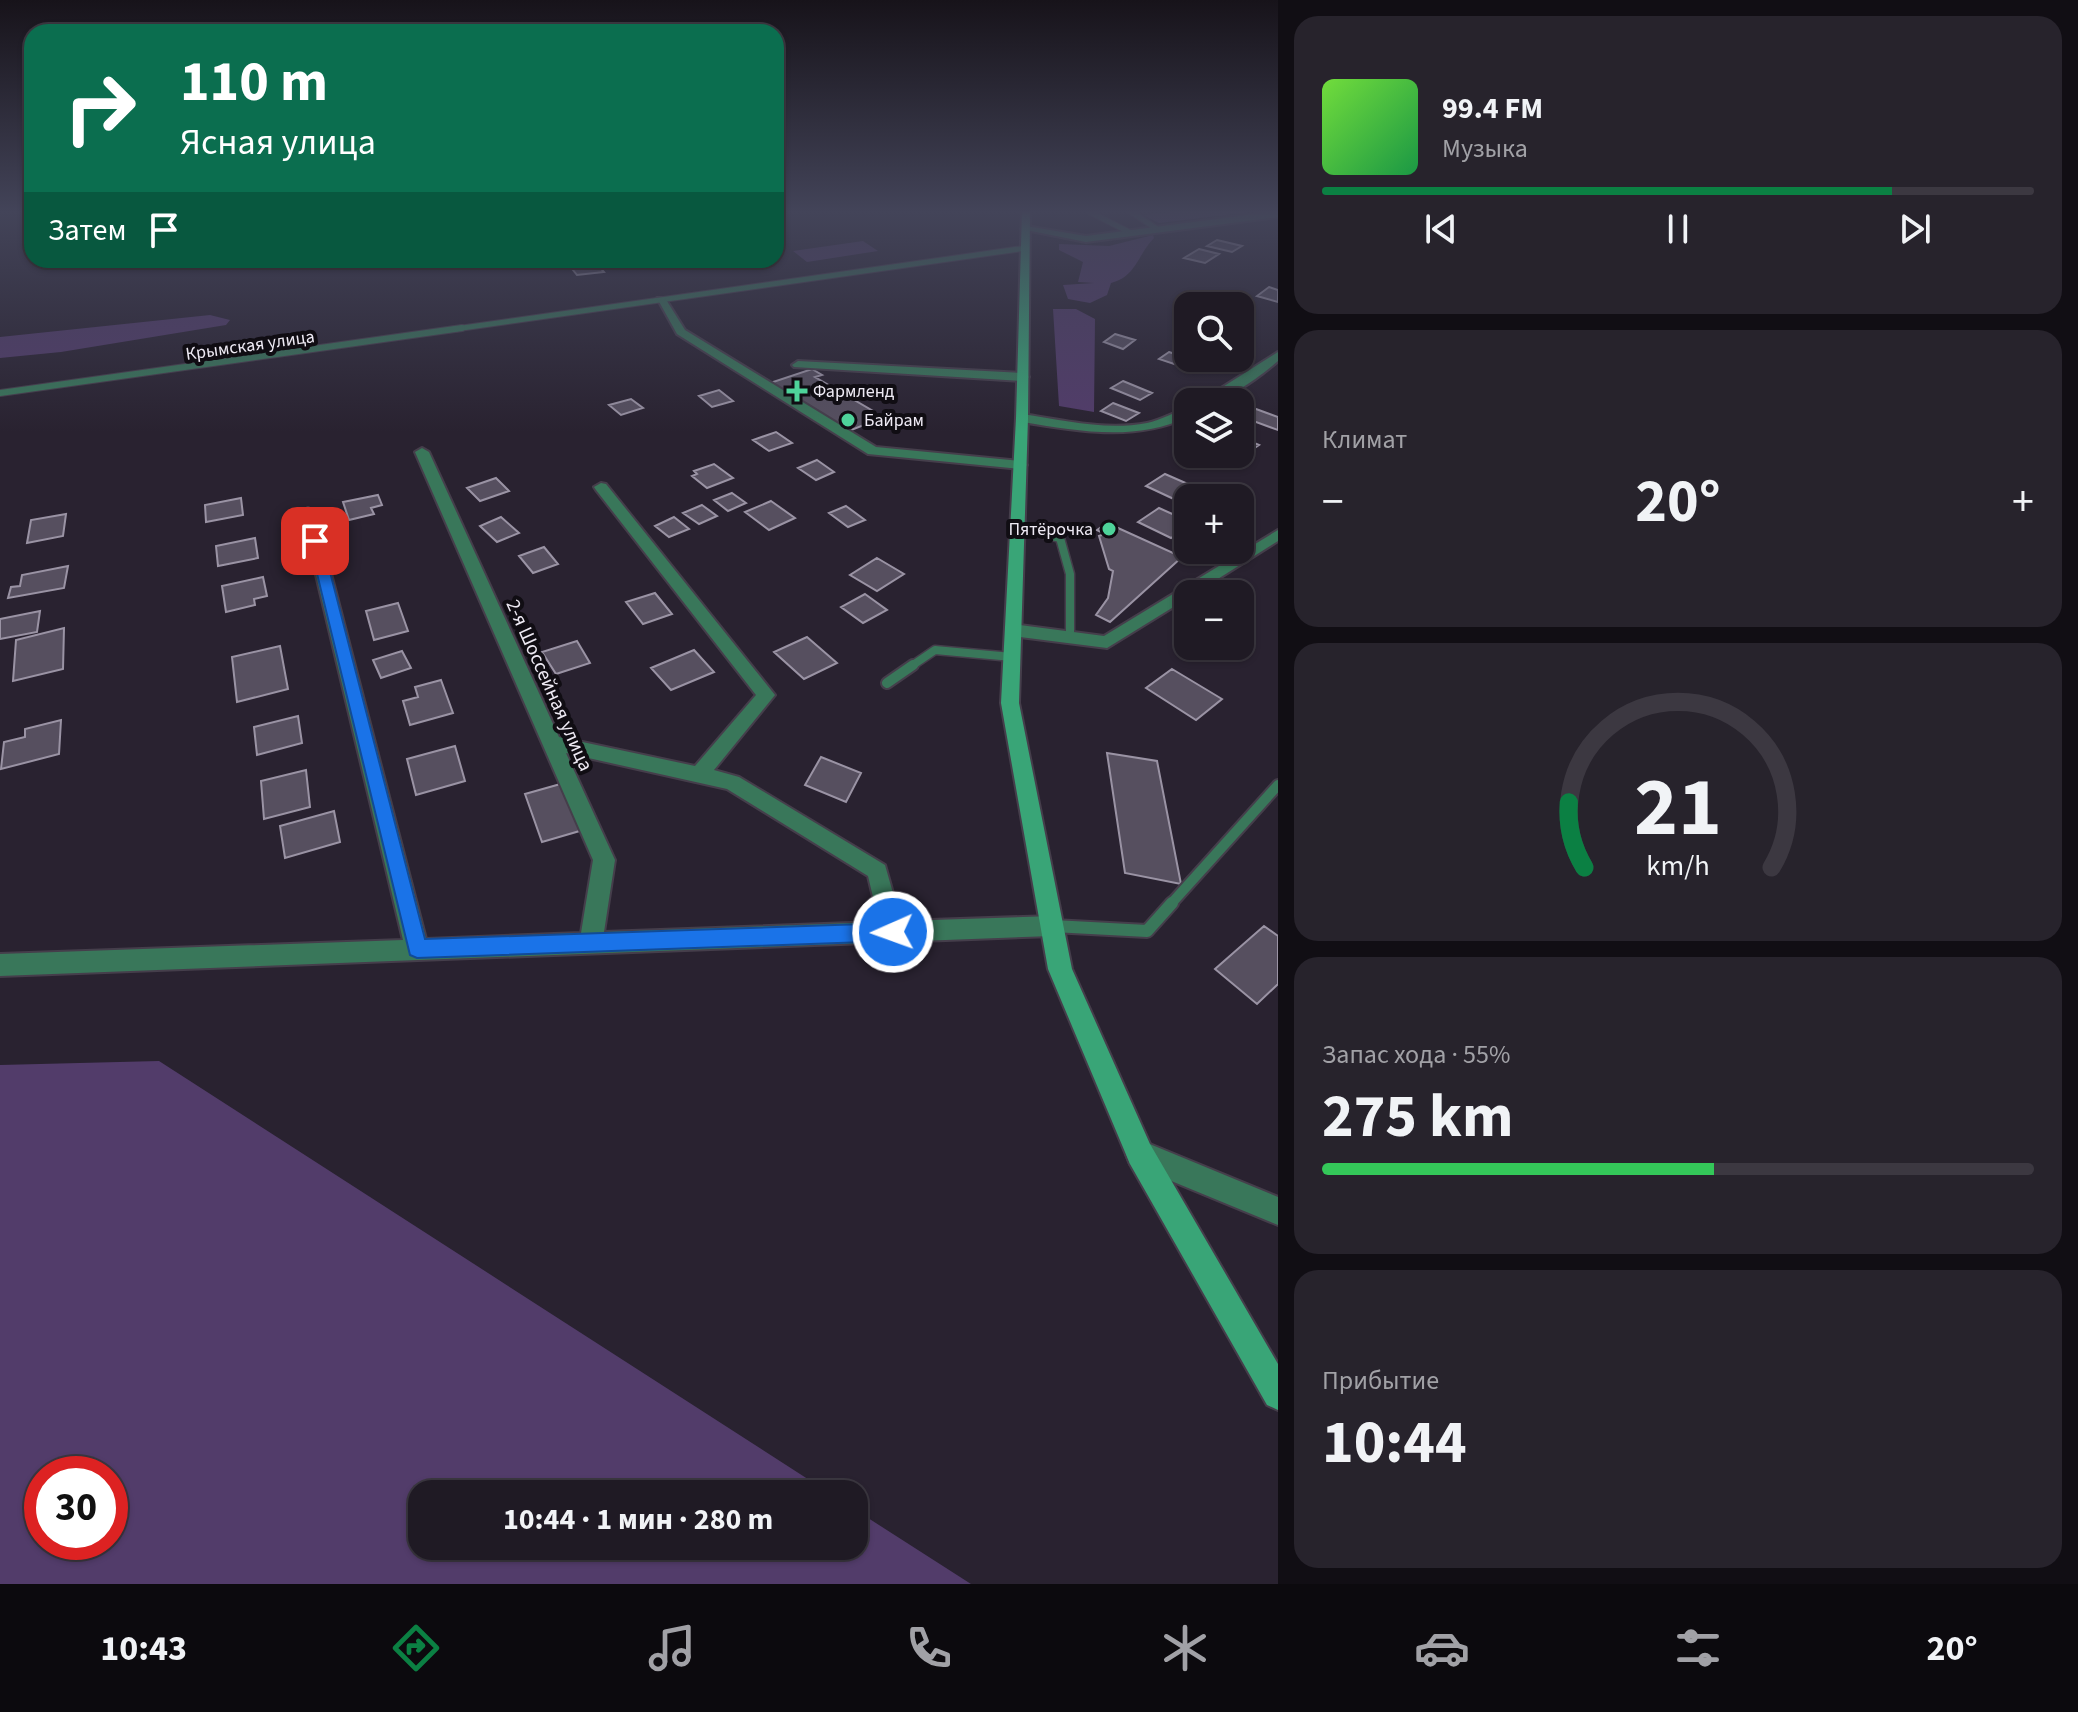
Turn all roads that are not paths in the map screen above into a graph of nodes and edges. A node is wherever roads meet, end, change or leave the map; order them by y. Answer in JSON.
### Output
{"nodes":[{"id":1,"x":739,"y":285,"type":"edge"},
{"id":2,"x":1025,"y":285,"type":"edge"},
{"id":3,"x":661,"y":300,"type":"junction"},
{"id":4,"x":1278,"y":355,"type":"edge"},
{"id":5,"x":798,"y":365,"type":"dead end"},
{"id":6,"x":1023,"y":377,"type":"junction"},
{"id":7,"x":1229,"y":388,"type":"edge"},
{"id":8,"x":0,"y":393,"type":"edge"},
{"id":9,"x":1022,"y":418,"type":"junction"},
{"id":10,"x":1174,"y":420,"type":"edge"},
{"id":11,"x":422,"y":452,"type":"dead end"},
{"id":12,"x":1020,"y":465,"type":"junction"},
{"id":13,"x":601,"y":487,"type":"dead end"},
{"id":14,"x":308,"y":512,"type":"dead end"},
{"id":15,"x":1017,"y":527,"type":"junction"},
{"id":16,"x":1278,"y":534,"type":"edge"},
{"id":17,"x":1013,"y":630,"type":"junction"},
{"id":18,"x":1070,"y":637,"type":"junction"},
{"id":19,"x":1012,"y":657,"type":"junction"},
{"id":20,"x":887,"y":683,"type":"dead end"},
{"id":21,"x":552,"y":743,"type":"junction"},
{"id":22,"x":699,"y":775,"type":"junction"},
{"id":23,"x":1278,"y":785,"type":"edge"},
{"id":24,"x":1052,"y":926,"type":"junction"},
{"id":25,"x":893,"y":932,"type":"junction"},
{"id":26,"x":591,"y":942,"type":"junction"},
{"id":27,"x":417,"y":949,"type":"junction"},
{"id":28,"x":0,"y":965,"type":"edge"},
{"id":29,"x":1140,"y":1154,"type":"junction"},
{"id":30,"x":1278,"y":1211,"type":"edge"},
{"id":31,"x":1278,"y":1394,"type":"edge"}],
"edges":[{"from":1,"to":3,"type":"lane","name":"Крымская улица"},
{"from":2,"to":6,"type":"main road"},
{"from":3,"to":8,"type":"lane","name":"Крымская улица"},
{"from":3,"to":12,"type":"street"},
{"from":4,"to":7,"type":"street"},
{"from":5,"to":6,"type":"street"},
{"from":6,"to":9,"type":"main road"},
{"from":9,"to":10,"type":"street"},
{"from":9,"to":12,"type":"main road"},
{"from":11,"to":21,"type":"street","name":"2-я Шоссейная улица"},
{"from":12,"to":15,"type":"main road"},
{"from":13,"to":22,"type":"street"},
{"from":14,"to":27,"type":"street"},
{"from":15,"to":17,"type":"main road"},
{"from":15,"to":18,"type":"lane"},
{"from":16,"to":18,"type":"street"},
{"from":17,"to":18,"type":"street"},
{"from":17,"to":19,"type":"main road"},
{"from":19,"to":20,"type":"lane"},
{"from":19,"to":24,"type":"main road"},
{"from":21,"to":22,"type":"street"},
{"from":21,"to":26,"type":"street","name":"2-я Шоссейная улица"},
{"from":22,"to":25,"type":"street"},
{"from":23,"to":24,"type":"lane"},
{"from":24,"to":25,"type":"street"},
{"from":24,"to":29,"type":"main road"},
{"from":25,"to":26,"type":"street"},
{"from":26,"to":27,"type":"street"},
{"from":27,"to":28,"type":"street"},
{"from":29,"to":30,"type":"street"},
{"from":29,"to":31,"type":"main road"}]}
